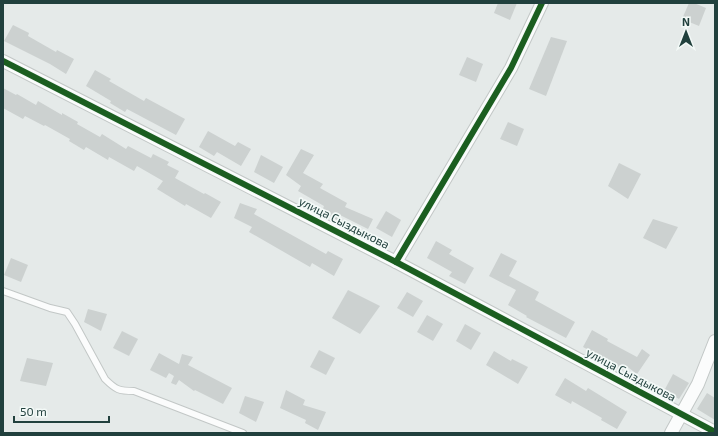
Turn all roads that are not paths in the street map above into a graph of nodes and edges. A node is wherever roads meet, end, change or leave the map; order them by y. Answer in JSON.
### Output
{"nodes":[{"id":1,"x":542,"y":3,"type":"edge"},
{"id":2,"x":3,"y":61,"type":"edge"},
{"id":3,"x":396,"y":262,"type":"junction"},
{"id":4,"x":3,"y":291,"type":"edge"},
{"id":5,"x":715,"y":341,"type":"edge"},
{"id":6,"x":681,"y":414,"type":"junction"},
{"id":7,"x":715,"y":432,"type":"edge"},
{"id":8,"x":243,"y":433,"type":"edge"},
{"id":9,"x":671,"y":433,"type":"edge"}],
"edges":[{"from":1,"to":3,"type":"street"},
{"from":2,"to":3,"type":"street","name":"улица Сыздыкова"},
{"from":3,"to":6,"type":"street","name":"улица Сыздыкова"},
{"from":4,"to":8,"type":"lane"},
{"from":5,"to":6,"type":"street"},
{"from":6,"to":7,"type":"street","name":"улица Сыздыкова"},
{"from":6,"to":9,"type":"street"}]}
